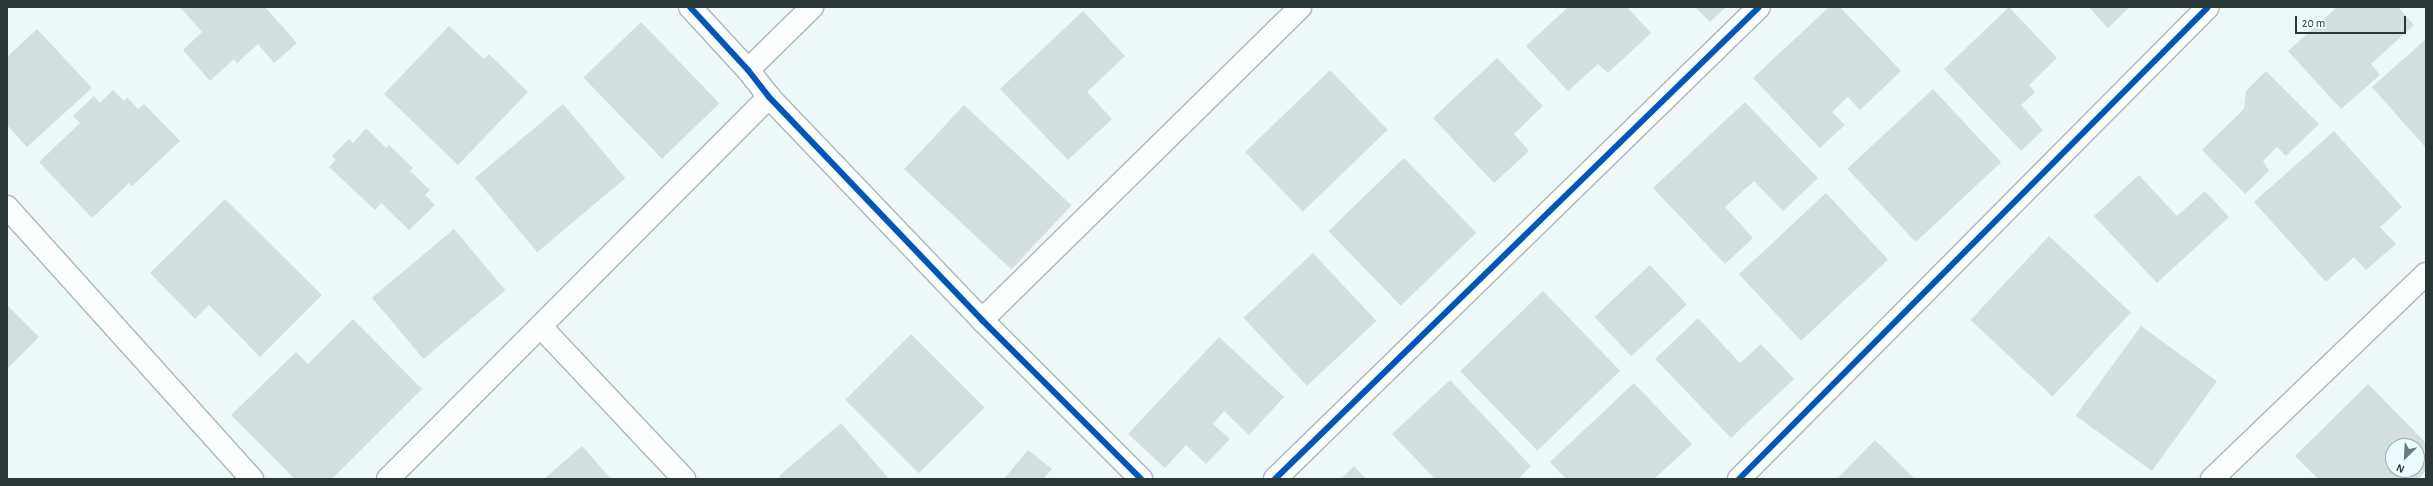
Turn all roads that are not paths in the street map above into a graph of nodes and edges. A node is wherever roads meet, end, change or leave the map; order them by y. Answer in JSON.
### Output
{"nodes":[{"id":1,"x":690,"y":7,"type":"edge"},
{"id":2,"x":812,"y":7,"type":"edge"},
{"id":3,"x":1300,"y":7,"type":"edge"},
{"id":4,"x":1759,"y":7,"type":"edge"},
{"id":5,"x":2208,"y":7,"type":"edge"},
{"id":6,"x":748,"y":70,"type":"junction"},
{"id":7,"x":769,"y":97,"type":"junction"},
{"id":8,"x":7,"y":207,"type":"edge"},
{"id":9,"x":2426,"y":274,"type":"edge"},
{"id":10,"x":982,"y":320,"type":"junction"},
{"id":11,"x":541,"y":327,"type":"junction"},
{"id":12,"x":252,"y":479,"type":"edge"},
{"id":13,"x":388,"y":479,"type":"edge"},
{"id":14,"x":684,"y":479,"type":"edge"},
{"id":15,"x":1141,"y":479,"type":"edge"},
{"id":16,"x":1275,"y":479,"type":"edge"},
{"id":17,"x":1739,"y":479,"type":"edge"},
{"id":18,"x":2212,"y":479,"type":"edge"}],
"edges":[{"from":1,"to":6,"type":"street"},
{"from":2,"to":6,"type":"street"},
{"from":3,"to":10,"type":"street"},
{"from":4,"to":16,"type":"street"},
{"from":5,"to":17,"type":"street"},
{"from":6,"to":7,"type":"street"},
{"from":7,"to":10,"type":"street"},
{"from":7,"to":11,"type":"street"},
{"from":8,"to":12,"type":"street"},
{"from":9,"to":18,"type":"street"},
{"from":10,"to":15,"type":"street"},
{"from":11,"to":13,"type":"street"},
{"from":11,"to":14,"type":"street"}]}
